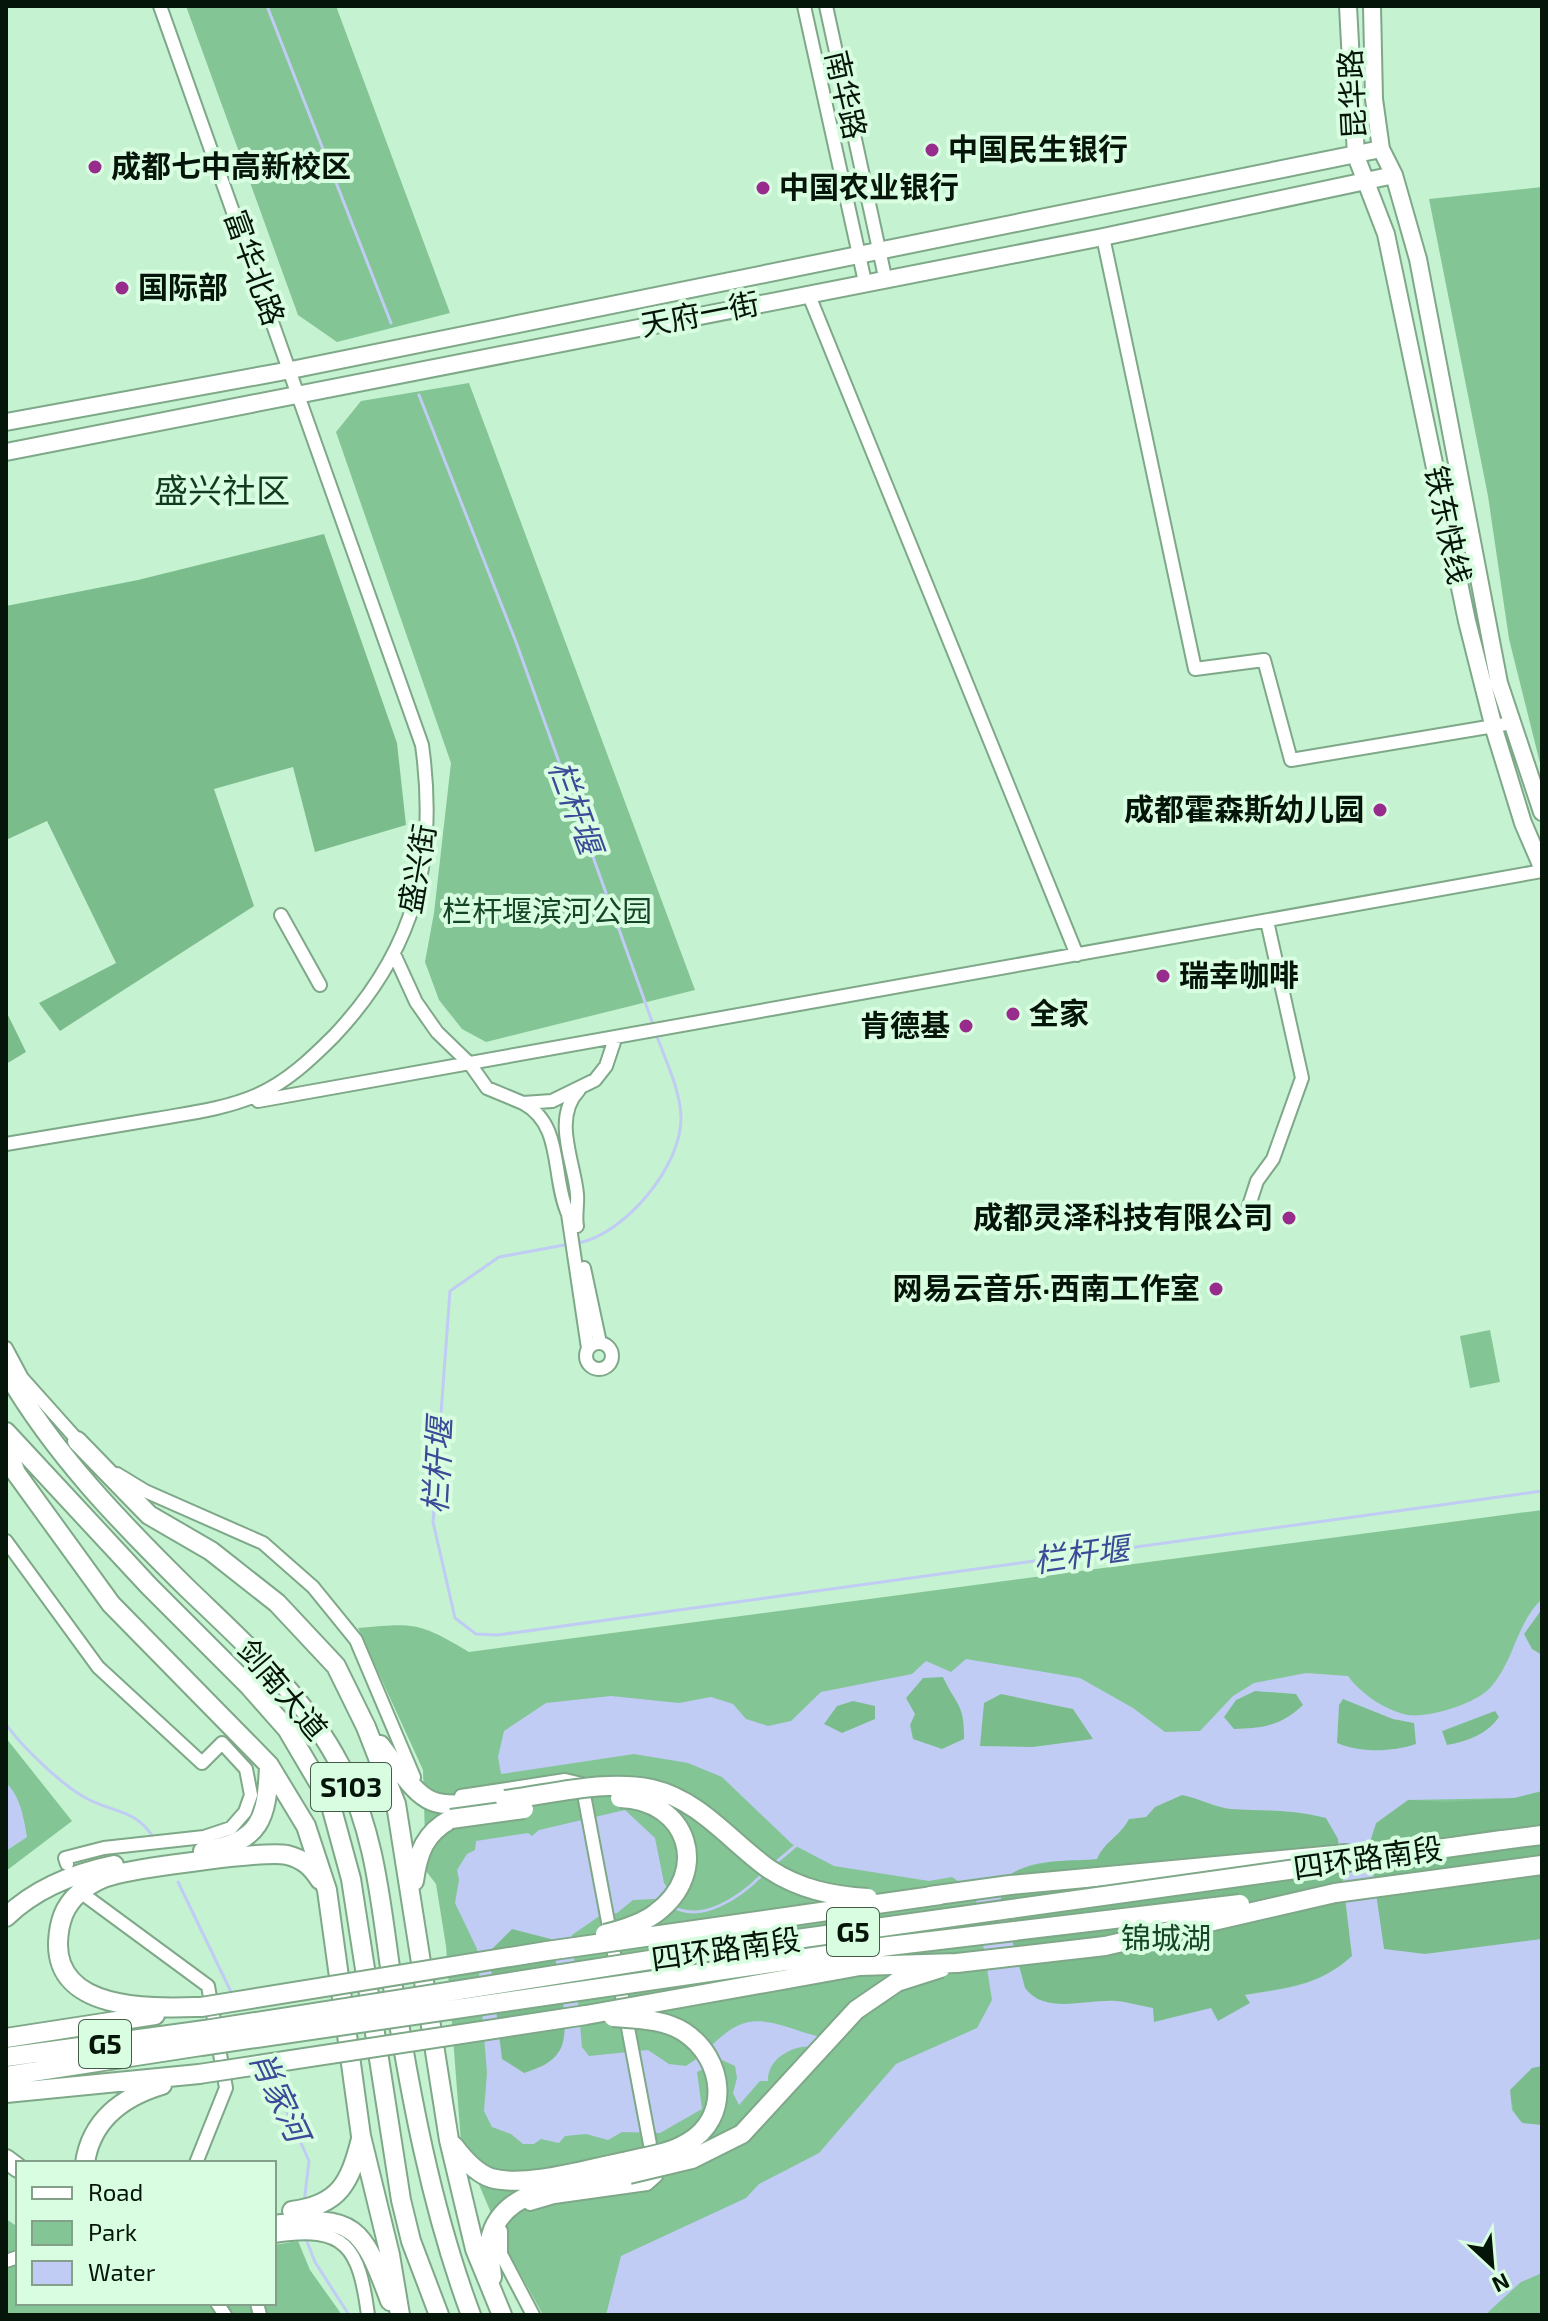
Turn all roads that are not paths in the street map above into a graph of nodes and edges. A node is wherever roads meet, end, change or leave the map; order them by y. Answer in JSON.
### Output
{"nodes":[{"id":1,"x":160,"y":6,"type":"edge"},
{"id":2,"x":804,"y":6,"type":"edge"},
{"id":3,"x":826,"y":6,"type":"edge"},
{"id":4,"x":1348,"y":6,"type":"edge"},
{"id":5,"x":1372,"y":6,"type":"edge"},
{"id":6,"x":1381,"y":149,"type":"junction"},
{"id":7,"x":1356,"y":156,"type":"junction"},
{"id":8,"x":1394,"y":175,"type":"junction"},
{"id":9,"x":1365,"y":181,"type":"junction"},
{"id":10,"x":1103,"y":237,"type":"junction"},
{"id":11,"x":880,"y":249,"type":"junction"},
{"id":12,"x":859,"y":253,"type":"junction"},
{"id":13,"x":885,"y":277,"type":"junction"},
{"id":14,"x":865,"y":282,"type":"junction"},
{"id":15,"x":808,"y":293,"type":"junction"},
{"id":16,"x":291,"y":370,"type":"junction"},
{"id":17,"x":298,"y":395,"type":"junction"},
{"id":18,"x":6,"y":422,"type":"edge"},
{"id":19,"x":6,"y":452,"type":"edge"},
{"id":20,"x":1512,"y":723,"type":"junction"},
{"id":21,"x":1493,"y":727,"type":"junction"},
{"id":22,"x":1542,"y":812,"type":"edge"},
{"id":23,"x":1542,"y":869,"type":"edge"},
{"id":24,"x":281,"y":915,"type":"dead end"},
{"id":25,"x":1267,"y":921,"type":"junction"},
{"id":26,"x":394,"y":954,"type":"junction"},
{"id":27,"x":1077,"y":955,"type":"junction"},
{"id":28,"x":320,"y":985,"type":"dead end"},
{"id":29,"x":615,"y":1039,"type":"junction"},
{"id":30,"x":470,"y":1064,"type":"junction"},
{"id":31,"x":579,"y":1090,"type":"junction"},
{"id":32,"x":523,"y":1103,"type":"junction"},
{"id":33,"x":232,"y":1105,"type":"junction"},
{"id":34,"x":6,"y":1144,"type":"edge"},
{"id":35,"x":1244,"y":1221,"type":"dead end"},
{"id":36,"x":572,"y":1222,"type":"junction"},
{"id":37,"x":594,"y":1346,"type":"dead end"},
{"id":38,"x":6,"y":1348,"type":"edge"},
{"id":39,"x":6,"y":1371,"type":"edge"},
{"id":40,"x":6,"y":1432,"type":"edge"},
{"id":41,"x":77,"y":1441,"type":"junction"},
{"id":42,"x":6,"y":1447,"type":"edge"},
{"id":43,"x":6,"y":1541,"type":"edge"},
{"id":44,"x":366,"y":1727,"type":"junction"},
{"id":45,"x":269,"y":1765,"type":"junction"},
{"id":46,"x":1542,"y":1835,"type":"edge"},
{"id":47,"x":1502,"y":1840,"type":"junction"},
{"id":48,"x":67,"y":1864,"type":"dead end"},
{"id":49,"x":1542,"y":1865,"type":"edge"},
{"id":50,"x":327,"y":1890,"type":"junction"},
{"id":51,"x":1335,"y":1893,"type":"junction"},
{"id":52,"x":83,"y":1894,"type":"dead end"},
{"id":53,"x":940,"y":1895,"type":"junction"},
{"id":54,"x":411,"y":1899,"type":"junction"},
{"id":55,"x":6,"y":1917,"type":"edge"},
{"id":56,"x":547,"y":1951,"type":"junction"},
{"id":57,"x":957,"y":1963,"type":"junction"},
{"id":58,"x":201,"y":2007,"type":"junction"},
{"id":59,"x":586,"y":2015,"type":"junction"},
{"id":60,"x":6,"y":2038,"type":"edge"},
{"id":61,"x":203,"y":2038,"type":"junction"},
{"id":62,"x":6,"y":2057,"type":"edge"},
{"id":63,"x":199,"y":2074,"type":"junction"},
{"id":64,"x":6,"y":2076,"type":"edge"},
{"id":65,"x":6,"y":2093,"type":"edge"},
{"id":66,"x":361,"y":2136,"type":"junction"},
{"id":67,"x":449,"y":2140,"type":"junction"},
{"id":68,"x":86,"y":2161,"type":"edge"},
{"id":69,"x":197,"y":2161,"type":"edge"},
{"id":70,"x":628,"y":2167,"type":"junction"},
{"id":71,"x":276,"y":2215,"type":"edge"},
{"id":72,"x":307,"y":2223,"type":"junction"},
{"id":73,"x":276,"y":2225,"type":"edge"},
{"id":74,"x":276,"y":2235,"type":"edge"},
{"id":75,"x":494,"y":2296,"type":"junction"},
{"id":76,"x":368,"y":2315,"type":"edge"},
{"id":77,"x":398,"y":2315,"type":"edge"},
{"id":78,"x":439,"y":2315,"type":"edge"},
{"id":79,"x":471,"y":2315,"type":"edge"},
{"id":80,"x":502,"y":2315,"type":"edge"},
{"id":81,"x":533,"y":2315,"type":"edge"}],
"edges":[{"from":1,"to":16,"type":"street","name":"富华北路"},
{"from":2,"to":12,"type":"street"},
{"from":3,"to":11,"type":"street","name":"南华路"},
{"from":4,"to":7,"type":"main road","name":"昆华路"},
{"from":5,"to":6,"type":"main road","name":"昆华路"},
{"from":6,"to":7,"type":"main road","name":"天府一街"},
{"from":6,"to":8,"type":"main road","name":"昆华路"},
{"from":7,"to":9,"type":"main road","name":"昆华路"},
{"from":7,"to":11,"type":"main road","name":"天府一街"},
{"from":8,"to":9,"type":"main road","name":"天府一街"},
{"from":8,"to":20,"type":"main road","name":"铁东快线"},
{"from":9,"to":10,"type":"main road","name":"天府一街"},
{"from":9,"to":21,"type":"main road","name":"铁东快线"},
{"from":10,"to":13,"type":"main road","name":"天府一街"},
{"from":10,"to":21,"type":"street"},
{"from":11,"to":12,"type":"main road","name":"天府一街"},
{"from":11,"to":13,"type":"street","name":"南华路"},
{"from":12,"to":14,"type":"street"},
{"from":12,"to":16,"type":"main road","name":"天府一街"},
{"from":13,"to":14,"type":"main road","name":"天府一街"},
{"from":14,"to":15,"type":"main road","name":"天府一街"},
{"from":15,"to":17,"type":"main road","name":"天府一街"},
{"from":15,"to":27,"type":"street"},
{"from":16,"to":17,"type":"street","name":"富华北路"},
{"from":16,"to":18,"type":"main road","name":"天府一街"},
{"from":17,"to":19,"type":"main road","name":"天府一街"},
{"from":17,"to":26,"type":"street","name":"盛兴街"},
{"from":20,"to":21,"type":"street"},
{"from":20,"to":22,"type":"main road","name":"铁东快线"},
{"from":21,"to":23,"type":"main road","name":"铁东快线"},
{"from":23,"to":25,"type":"street"},
{"from":24,"to":28,"type":"street"},
{"from":25,"to":27,"type":"street"},
{"from":25,"to":35,"type":"street"},
{"from":26,"to":30,"type":"street"},
{"from":26,"to":33,"type":"street","name":"盛兴街"},
{"from":27,"to":29,"type":"street"},
{"from":29,"to":30,"type":"street"},
{"from":29,"to":31,"type":"street"},
{"from":30,"to":32,"type":"street"},
{"from":30,"to":33,"type":"street"},
{"from":31,"to":32,"type":"street"},
{"from":31,"to":36,"type":"street"},
{"from":32,"to":36,"type":"street"},
{"from":33,"to":34,"type":"street","name":"盛兴街"},
{"from":36,"to":37,"type":"street"},
{"from":38,"to":41,"type":"street"},
{"from":39,"to":79,"type":"highway","name":"剑南大道","number":"S103"},
{"from":40,"to":78,"type":"highway","name":"剑南大道","number":"S103"},
{"from":41,"to":44,"type":"highway"},
{"from":41,"to":81,"type":"street"},
{"from":42,"to":45,"type":"highway"},
{"from":43,"to":48,"type":"street"},
{"from":44,"to":53,"type":"highway","bridge":true},
{"from":44,"to":54,"type":"highway"},
{"from":45,"to":50,"type":"highway"},
{"from":45,"to":55,"type":"highway"},
{"from":46,"to":47,"type":"highway","name":"四环路南段","number":"G5"},
{"from":47,"to":53,"type":"highway","bridge":true},
{"from":47,"to":61,"type":"highway","name":"四环路南段","number":"G5","bridge":true},
{"from":49,"to":51,"type":"highway","name":"四环路南段","number":"G5"},
{"from":50,"to":58,"type":"highway"},
{"from":50,"to":66,"type":"highway"},
{"from":51,"to":57,"type":"highway","bridge":true},
{"from":51,"to":61,"type":"highway","name":"四环路南段","number":"G5","bridge":true},
{"from":52,"to":69,"type":"street"},
{"from":53,"to":56,"type":"highway","bridge":true},
{"from":54,"to":56,"type":"highway","bridge":true},
{"from":54,"to":67,"type":"highway"},
{"from":56,"to":58,"type":"highway","bridge":true},
{"from":57,"to":59,"type":"highway","bridge":true},
{"from":57,"to":70,"type":"highway","bridge":true},
{"from":58,"to":60,"type":"highway"},
{"from":59,"to":63,"type":"highway","bridge":true},
{"from":59,"to":70,"type":"highway","bridge":true},
{"from":61,"to":62,"type":"highway","name":"四环路南段","number":"G5"},
{"from":61,"to":64,"type":"highway","name":"四环路南段","number":"G5"},
{"from":63,"to":65,"type":"highway"},
{"from":63,"to":68,"type":"highway"},
{"from":66,"to":72,"type":"highway"},
{"from":66,"to":77,"type":"highway"},
{"from":67,"to":70,"type":"highway"},
{"from":67,"to":75,"type":"highway"},
{"from":70,"to":75,"type":"highway"},
{"from":71,"to":72,"type":"highway"},
{"from":72,"to":73,"type":"highway"},
{"from":72,"to":74,"type":"street"},
{"from":72,"to":76,"type":"street"},
{"from":72,"to":77,"type":"highway"},
{"from":75,"to":80,"type":"highway"}]}
